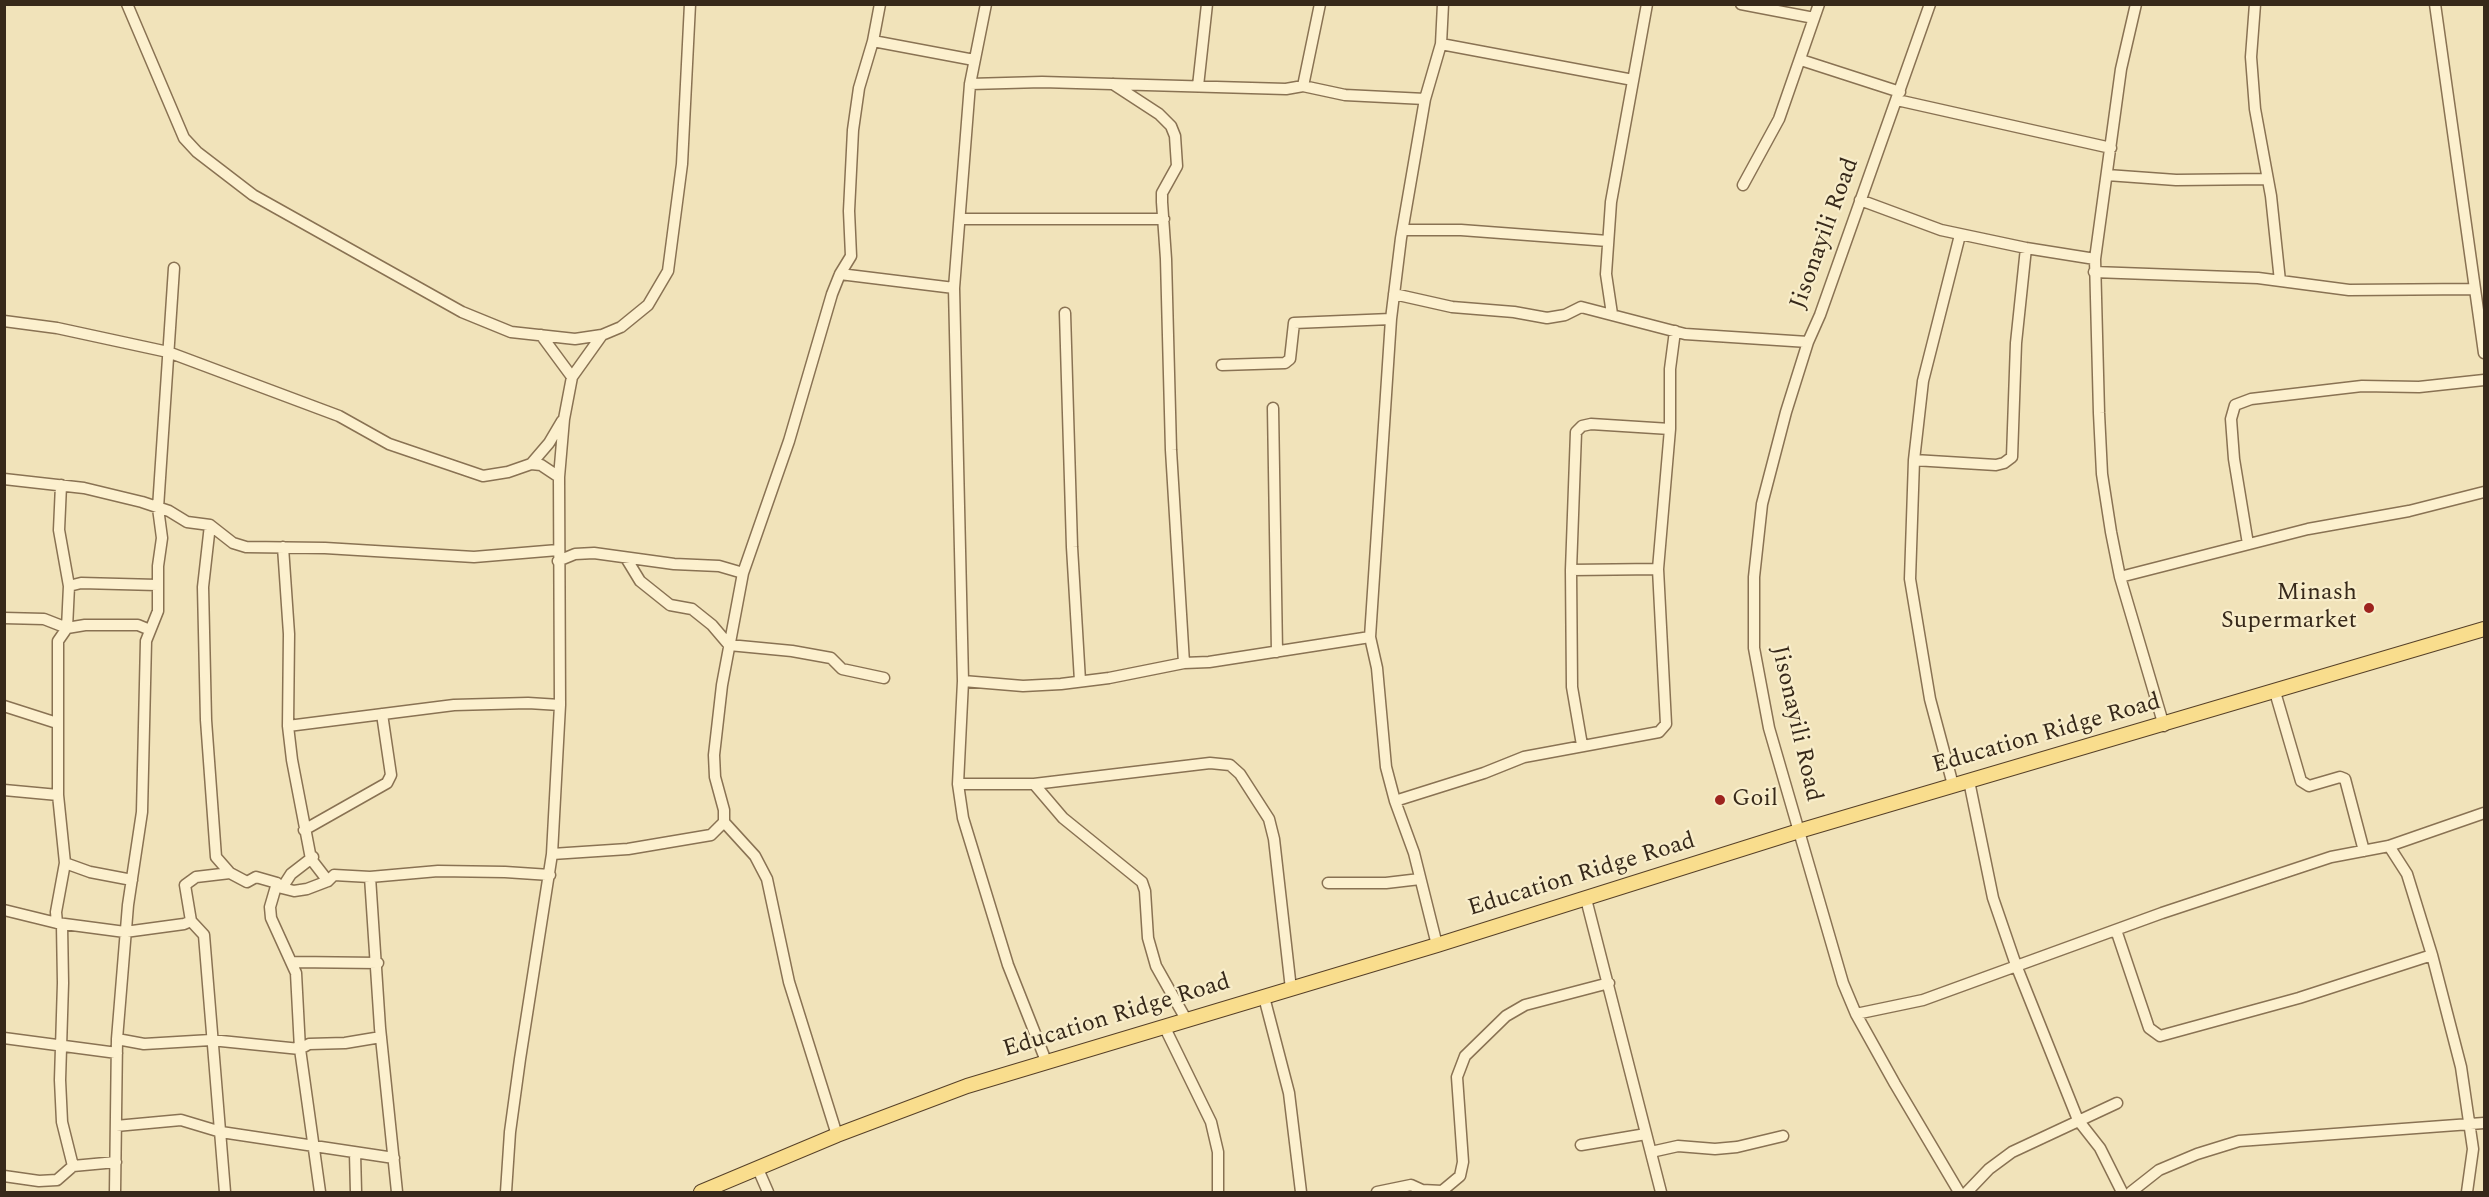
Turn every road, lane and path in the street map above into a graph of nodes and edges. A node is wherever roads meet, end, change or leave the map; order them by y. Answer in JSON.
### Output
{"nodes":[{"id":1,"x":127,"y":4,"type":"edge"},
{"id":2,"x":690,"y":4,"type":"edge"},
{"id":3,"x":880,"y":4,"type":"edge"},
{"id":4,"x":986,"y":4,"type":"edge"},
{"id":5,"x":1207,"y":4,"type":"edge"},
{"id":6,"x":1320,"y":4,"type":"edge"},
{"id":7,"x":1443,"y":4,"type":"edge"},
{"id":8,"x":1647,"y":4,"type":"edge"},
{"id":9,"x":1741,"y":4,"type":"edge"},
{"id":10,"x":1819,"y":4,"type":"edge"},
{"id":11,"x":1930,"y":4,"type":"edge"},
{"id":12,"x":2136,"y":4,"type":"edge"},
{"id":13,"x":2255,"y":4,"type":"edge"},
{"id":14,"x":2435,"y":4,"type":"edge"},
{"id":15,"x":1814,"y":18,"type":"junction"},
{"id":16,"x":873,"y":41,"type":"junction"},
{"id":17,"x":1441,"y":44,"type":"junction"},
{"id":18,"x":974,"y":60,"type":"junction"},
{"id":19,"x":1801,"y":60,"type":"junction"},
{"id":20,"x":1633,"y":80,"type":"junction"},
{"id":21,"x":970,"y":84,"type":"junction"},
{"id":22,"x":1113,"y":84,"type":"junction"},
{"id":23,"x":1198,"y":86,"type":"junction"},
{"id":24,"x":1303,"y":86,"type":"junction"},
{"id":25,"x":1898,"y":96,"type":"junction"},
{"id":26,"x":1425,"y":99,"type":"junction"},
{"id":27,"x":2111,"y":148,"type":"junction"},
{"id":28,"x":2107,"y":175,"type":"junction"},
{"id":29,"x":2268,"y":179,"type":"junction"},
{"id":30,"x":1743,"y":185,"type":"dead end"},
{"id":31,"x":1860,"y":200,"type":"junction"},
{"id":32,"x":960,"y":219,"type":"junction"},
{"id":33,"x":1164,"y":219,"type":"junction"},
{"id":34,"x":1402,"y":230,"type":"junction"},
{"id":35,"x":1960,"y":235,"type":"junction"},
{"id":36,"x":1608,"y":241,"type":"junction"},
{"id":37,"x":2026,"y":248,"type":"junction"},
{"id":38,"x":2095,"y":259,"type":"junction"},
{"id":39,"x":174,"y":268,"type":"dead end"},
{"id":40,"x":2094,"y":272,"type":"junction"},
{"id":41,"x":840,"y":274,"type":"junction"},
{"id":42,"x":2280,"y":281,"type":"junction"},
{"id":43,"x":954,"y":288,"type":"junction"},
{"id":44,"x":2474,"y":289,"type":"junction"},
{"id":45,"x":1394,"y":294,"type":"junction"},
{"id":46,"x":1065,"y":312,"type":"dead end"},
{"id":47,"x":1612,"y":314,"type":"junction"},
{"id":48,"x":1391,"y":319,"type":"junction"},
{"id":49,"x":4,"y":321,"type":"edge"},
{"id":50,"x":1675,"y":331,"type":"junction"},
{"id":51,"x":541,"y":335,"type":"junction"},
{"id":52,"x":602,"y":335,"type":"junction"},
{"id":53,"x":1808,"y":342,"type":"junction"},
{"id":54,"x":168,"y":352,"type":"junction"},
{"id":55,"x":2484,"y":353,"type":"edge"},
{"id":56,"x":1222,"y":364,"type":"dead end"},
{"id":57,"x":572,"y":377,"type":"junction"},
{"id":58,"x":2484,"y":380,"type":"edge"},
{"id":59,"x":1273,"y":408,"type":"dead end"},
{"id":60,"x":564,"y":419,"type":"junction"},
{"id":61,"x":1670,"y":429,"type":"junction"},
{"id":62,"x":1914,"y":460,"type":"junction"},
{"id":63,"x":531,"y":464,"type":"junction"},
{"id":64,"x":559,"y":477,"type":"junction"},
{"id":65,"x":4,"y":479,"type":"edge"},
{"id":66,"x":61,"y":485,"type":"junction"},
{"id":67,"x":2484,"y":492,"type":"edge"},
{"id":68,"x":158,"y":508,"type":"junction"},
{"id":69,"x":210,"y":525,"type":"junction"},
{"id":70,"x":2248,"y":544,"type":"junction"},
{"id":71,"x":283,"y":547,"type":"junction"},
{"id":72,"x":558,"y":556,"type":"junction"},
{"id":73,"x":626,"y":558,"type":"junction"},
{"id":74,"x":1658,"y":569,"type":"junction"},
{"id":75,"x":1571,"y":570,"type":"junction"},
{"id":76,"x":743,"y":573,"type":"junction"},
{"id":77,"x":2120,"y":577,"type":"junction"},
{"id":78,"x":157,"y":585,"type":"junction"},
{"id":79,"x":69,"y":586,"type":"junction"},
{"id":80,"x":4,"y":618,"type":"edge"},
{"id":81,"x":67,"y":628,"type":"junction"},
{"id":82,"x":2484,"y":629,"type":"edge"},
{"id":83,"x":150,"y":630,"type":"junction"},
{"id":84,"x":1370,"y":637,"type":"junction"},
{"id":85,"x":729,"y":645,"type":"junction"},
{"id":86,"x":1277,"y":652,"type":"junction"},
{"id":87,"x":1184,"y":663,"type":"junction"},
{"id":88,"x":884,"y":678,"type":"dead end"},
{"id":89,"x":963,"y":681,"type":"junction"},
{"id":90,"x":1080,"y":681,"type":"junction"},
{"id":91,"x":2275,"y":692,"type":"junction"},
{"id":92,"x":560,"y":705,"type":"junction"},
{"id":93,"x":4,"y":706,"type":"edge"},
{"id":94,"x":382,"y":714,"type":"junction"},
{"id":95,"x":57,"y":723,"type":"junction"},
{"id":96,"x":288,"y":726,"type":"junction"},
{"id":97,"x":2164,"y":726,"type":"junction"},
{"id":98,"x":1582,"y":745,"type":"junction"},
{"id":99,"x":1969,"y":781,"type":"junction"},
{"id":100,"x":1034,"y":783,"type":"junction"},
{"id":101,"x":958,"y":784,"type":"junction"},
{"id":102,"x":1953,"y":785,"type":"junction"},
{"id":103,"x":4,"y":790,"type":"edge"},
{"id":104,"x":58,"y":795,"type":"junction"},
{"id":105,"x":1395,"y":801,"type":"junction"},
{"id":106,"x":2484,"y":813,"type":"edge"},
{"id":107,"x":724,"y":822,"type":"junction"},
{"id":108,"x":304,"y":830,"type":"junction"},
{"id":109,"x":1799,"y":831,"type":"junction"},
{"id":110,"x":733,"y":832,"type":"junction"},
{"id":111,"x":711,"y":835,"type":"junction"},
{"id":112,"x":2389,"y":846,"type":"junction"},
{"id":113,"x":2364,"y":851,"type":"junction"},
{"id":114,"x":552,"y":854,"type":"junction"},
{"id":115,"x":313,"y":857,"type":"junction"},
{"id":116,"x":65,"y":863,"type":"junction"},
{"id":117,"x":230,"y":873,"type":"junction"},
{"id":118,"x":550,"y":875,"type":"junction"},
{"id":119,"x":370,"y":877,"type":"junction"},
{"id":120,"x":1420,"y":879,"type":"junction"},
{"id":121,"x":132,"y":880,"type":"junction"},
{"id":122,"x":328,"y":881,"type":"junction"},
{"id":123,"x":1328,"y":883,"type":"dead end"},
{"id":124,"x":279,"y":885,"type":"junction"},
{"id":125,"x":1586,"y":899,"type":"junction"},
{"id":126,"x":4,"y":910,"type":"edge"},
{"id":127,"x":191,"y":921,"type":"junction"},
{"id":128,"x":59,"y":924,"type":"junction"},
{"id":129,"x":2116,"y":930,"type":"junction"},
{"id":130,"x":125,"y":932,"type":"junction"},
{"id":131,"x":1437,"y":945,"type":"junction"},
{"id":132,"x":2432,"y":955,"type":"junction"},
{"id":133,"x":294,"y":962,"type":"junction"},
{"id":134,"x":378,"y":963,"type":"junction"},
{"id":135,"x":2016,"y":965,"type":"junction"},
{"id":136,"x":1609,"y":982,"type":"junction"},
{"id":137,"x":1291,"y":989,"type":"junction"},
{"id":138,"x":1263,"y":997,"type":"junction"},
{"id":139,"x":1856,"y":1014,"type":"junction"},
{"id":140,"x":1187,"y":1021,"type":"junction"},
{"id":141,"x":1165,"y":1028,"type":"junction"},
{"id":142,"x":381,"y":1037,"type":"junction"},
{"id":143,"x":4,"y":1038,"type":"edge"},
{"id":144,"x":117,"y":1039,"type":"junction"},
{"id":145,"x":211,"y":1040,"type":"junction"},
{"id":146,"x":61,"y":1047,"type":"junction"},
{"id":147,"x":300,"y":1048,"type":"junction"},
{"id":148,"x":117,"y":1053,"type":"junction"},
{"id":149,"x":1046,"y":1061,"type":"junction"},
{"id":150,"x":2118,"y":1103,"type":"dead end"},
{"id":151,"x":2078,"y":1120,"type":"junction"},
{"id":152,"x":2469,"y":1123,"type":"junction"},
{"id":153,"x":2484,"y":1123,"type":"edge"},
{"id":154,"x":116,"y":1126,"type":"junction"},
{"id":155,"x":221,"y":1132,"type":"junction"},
{"id":156,"x":1646,"y":1134,"type":"junction"},
{"id":157,"x":837,"y":1135,"type":"junction"},
{"id":158,"x":1783,"y":1136,"type":"dead end"},
{"id":159,"x":1581,"y":1145,"type":"dead end"},
{"id":160,"x":316,"y":1148,"type":"junction"},
{"id":161,"x":1651,"y":1152,"type":"junction"},
{"id":162,"x":354,"y":1153,"type":"junction"},
{"id":163,"x":394,"y":1158,"type":"junction"},
{"id":164,"x":116,"y":1162,"type":"junction"},
{"id":165,"x":73,"y":1166,"type":"junction"},
{"id":166,"x":758,"y":1169,"type":"junction"},
{"id":167,"x":4,"y":1176,"type":"edge"},
{"id":168,"x":115,"y":1192,"type":"edge"},
{"id":169,"x":225,"y":1192,"type":"edge"},
{"id":170,"x":320,"y":1192,"type":"edge"},
{"id":171,"x":356,"y":1192,"type":"edge"},
{"id":172,"x":397,"y":1192,"type":"edge"},
{"id":173,"x":506,"y":1192,"type":"edge"},
{"id":174,"x":702,"y":1192,"type":"edge"},
{"id":175,"x":768,"y":1192,"type":"edge"},
{"id":176,"x":1218,"y":1192,"type":"edge"},
{"id":177,"x":1301,"y":1192,"type":"edge"},
{"id":178,"x":1377,"y":1192,"type":"edge"},
{"id":179,"x":1661,"y":1192,"type":"edge"},
{"id":180,"x":1959,"y":1192,"type":"edge"},
{"id":181,"x":1967,"y":1192,"type":"edge"},
{"id":182,"x":2122,"y":1192,"type":"edge"},
{"id":183,"x":2131,"y":1192,"type":"edge"},
{"id":184,"x":2467,"y":1192,"type":"edge"}],
"edges":[{"from":1,"to":51,"type":"street"},
{"from":2,"to":52,"type":"street"},
{"from":3,"to":16,"type":"street"},
{"from":4,"to":18,"type":"street"},
{"from":5,"to":23,"type":"street"},
{"from":6,"to":24,"type":"street"},
{"from":7,"to":17,"type":"street"},
{"from":8,"to":20,"type":"street"},
{"from":9,"to":15,"type":"street"},
{"from":10,"to":15,"type":"street"},
{"from":11,"to":25,"type":"street","name":"Jisonayili Road"},
{"from":12,"to":27,"type":"street"},
{"from":13,"to":29,"type":"street"},
{"from":14,"to":44,"type":"street"},
{"from":15,"to":19,"type":"street"},
{"from":16,"to":18,"type":"street"},
{"from":16,"to":41,"type":"street"},
{"from":17,"to":20,"type":"street"},
{"from":17,"to":26,"type":"street"},
{"from":18,"to":21,"type":"street"},
{"from":19,"to":25,"type":"street"},
{"from":19,"to":30,"type":"street"},
{"from":20,"to":36,"type":"street"},
{"from":21,"to":22,"type":"street"},
{"from":21,"to":32,"type":"street"},
{"from":22,"to":23,"type":"street"},
{"from":22,"to":33,"type":"street"},
{"from":23,"to":24,"type":"street"},
{"from":24,"to":26,"type":"street"},
{"from":25,"to":27,"type":"street"},
{"from":25,"to":31,"type":"street","name":"Jisonayili Road"},
{"from":26,"to":34,"type":"street"},
{"from":27,"to":28,"type":"street"},
{"from":28,"to":29,"type":"street"},
{"from":28,"to":38,"type":"street"},
{"from":29,"to":42,"type":"street"},
{"from":31,"to":35,"type":"street"},
{"from":31,"to":53,"type":"street","name":"Jisonayili Road"},
{"from":32,"to":33,"type":"street"},
{"from":32,"to":43,"type":"street"},
{"from":33,"to":87,"type":"street"},
{"from":34,"to":36,"type":"street"},
{"from":34,"to":45,"type":"street"},
{"from":35,"to":37,"type":"street"},
{"from":35,"to":62,"type":"street"},
{"from":36,"to":47,"type":"street"},
{"from":37,"to":38,"type":"street"},
{"from":37,"to":62,"type":"street"},
{"from":38,"to":40,"type":"street"},
{"from":39,"to":54,"type":"street"},
{"from":40,"to":42,"type":"street"},
{"from":40,"to":77,"type":"street"},
{"from":41,"to":43,"type":"street"},
{"from":41,"to":76,"type":"street"},
{"from":42,"to":44,"type":"street"},
{"from":43,"to":89,"type":"street"},
{"from":44,"to":55,"type":"street"},
{"from":45,"to":47,"type":"street"},
{"from":45,"to":48,"type":"street"},
{"from":46,"to":90,"type":"street"},
{"from":47,"to":50,"type":"street"},
{"from":48,"to":56,"type":"street"},
{"from":48,"to":84,"type":"street"},
{"from":49,"to":54,"type":"street"},
{"from":50,"to":53,"type":"street"},
{"from":50,"to":61,"type":"street"},
{"from":51,"to":52,"type":"street"},
{"from":51,"to":57,"type":"street"},
{"from":52,"to":57,"type":"street"},
{"from":53,"to":109,"type":"street","name":"Jisonayili Road"},
{"from":54,"to":63,"type":"street"},
{"from":54,"to":68,"type":"street"},
{"from":57,"to":60,"type":"street"},
{"from":58,"to":70,"type":"street"},
{"from":59,"to":86,"type":"street"},
{"from":60,"to":63,"type":"street"},
{"from":60,"to":64,"type":"street"},
{"from":61,"to":74,"type":"street"},
{"from":61,"to":75,"type":"street"},
{"from":62,"to":102,"type":"street"},
{"from":63,"to":64,"type":"street"},
{"from":64,"to":72,"type":"street"},
{"from":65,"to":66,"type":"street"},
{"from":66,"to":68,"type":"street"},
{"from":66,"to":79,"type":"street"},
{"from":67,"to":70,"type":"street"},
{"from":68,"to":69,"type":"street"},
{"from":68,"to":78,"type":"street"},
{"from":69,"to":71,"type":"street"},
{"from":69,"to":117,"type":"street"},
{"from":70,"to":77,"type":"street"},
{"from":71,"to":72,"type":"street"},
{"from":71,"to":96,"type":"street"},
{"from":72,"to":73,"type":"street"},
{"from":72,"to":92,"type":"street"},
{"from":73,"to":76,"type":"street"},
{"from":73,"to":85,"type":"street"},
{"from":74,"to":75,"type":"street"},
{"from":74,"to":98,"type":"street"},
{"from":75,"to":98,"type":"street"},
{"from":76,"to":85,"type":"street"},
{"from":77,"to":97,"type":"street"},
{"from":78,"to":79,"type":"street"},
{"from":78,"to":83,"type":"street"},
{"from":79,"to":81,"type":"street"},
{"from":80,"to":81,"type":"street"},
{"from":81,"to":83,"type":"street"},
{"from":81,"to":95,"type":"street"},
{"from":82,"to":91,"type":"main road","name":"Education Ridge Road"},
{"from":83,"to":121,"type":"street"},
{"from":84,"to":86,"type":"street"},
{"from":84,"to":105,"type":"street"},
{"from":85,"to":88,"type":"street"},
{"from":85,"to":107,"type":"street"},
{"from":86,"to":87,"type":"street"},
{"from":87,"to":90,"type":"street"},
{"from":89,"to":90,"type":"street"},
{"from":89,"to":101,"type":"street"},
{"from":91,"to":97,"type":"main road","name":"Education Ridge Road"},
{"from":91,"to":113,"type":"street"},
{"from":92,"to":94,"type":"street"},
{"from":92,"to":114,"type":"street"},
{"from":93,"to":95,"type":"street"},
{"from":94,"to":96,"type":"street"},
{"from":94,"to":108,"type":"street"},
{"from":95,"to":104,"type":"street"},
{"from":96,"to":108,"type":"street"},
{"from":97,"to":99,"type":"main road","name":"Education Ridge Road"},
{"from":98,"to":105,"type":"street"},
{"from":99,"to":102,"type":"main road","name":"Education Ridge Road"},
{"from":99,"to":135,"type":"street"},
{"from":100,"to":101,"type":"street"},
{"from":100,"to":137,"type":"street"},
{"from":100,"to":140,"type":"street"},
{"from":101,"to":149,"type":"street"},
{"from":102,"to":109,"type":"main road","name":"Education Ridge Road"},
{"from":103,"to":104,"type":"street"},
{"from":104,"to":116,"type":"street"},
{"from":105,"to":120,"type":"street"},
{"from":106,"to":112,"type":"street"},
{"from":107,"to":110,"type":"street"},
{"from":107,"to":111,"type":"street"},
{"from":108,"to":115,"type":"street"},
{"from":109,"to":125,"type":"main road","name":"Education Ridge Road"},
{"from":109,"to":139,"type":"street","name":"Jisonayili Road"},
{"from":110,"to":111,"type":"street"},
{"from":110,"to":157,"type":"street"},
{"from":111,"to":114,"type":"street"},
{"from":112,"to":113,"type":"street"},
{"from":112,"to":132,"type":"street"},
{"from":113,"to":129,"type":"street"},
{"from":114,"to":118,"type":"street"},
{"from":115,"to":122,"type":"street"},
{"from":115,"to":124,"type":"street"},
{"from":116,"to":121,"type":"street"},
{"from":116,"to":128,"type":"street"},
{"from":117,"to":124,"type":"street"},
{"from":117,"to":127,"type":"street"},
{"from":118,"to":119,"type":"street"},
{"from":118,"to":173,"type":"street"},
{"from":119,"to":122,"type":"street"},
{"from":119,"to":134,"type":"street"},
{"from":120,"to":123,"type":"street"},
{"from":120,"to":131,"type":"street"},
{"from":121,"to":130,"type":"street"},
{"from":122,"to":124,"type":"street"},
{"from":124,"to":133,"type":"street"},
{"from":125,"to":131,"type":"main road","name":"Education Ridge Road"},
{"from":125,"to":136,"type":"street"},
{"from":126,"to":128,"type":"street"},
{"from":127,"to":130,"type":"street"},
{"from":127,"to":145,"type":"street"},
{"from":128,"to":130,"type":"street"},
{"from":128,"to":146,"type":"street"},
{"from":129,"to":132,"type":"street"},
{"from":129,"to":135,"type":"street"},
{"from":130,"to":144,"type":"street"},
{"from":131,"to":137,"type":"main road","name":"Education Ridge Road"},
{"from":132,"to":152,"type":"street"},
{"from":133,"to":134,"type":"street"},
{"from":133,"to":147,"type":"street"},
{"from":134,"to":142,"type":"street"},
{"from":135,"to":139,"type":"street"},
{"from":135,"to":151,"type":"street"},
{"from":136,"to":156,"type":"street"},
{"from":136,"to":178,"type":"street"},
{"from":137,"to":138,"type":"main road","name":"Education Ridge Road"},
{"from":138,"to":140,"type":"main road","name":"Education Ridge Road"},
{"from":138,"to":177,"type":"street"},
{"from":139,"to":180,"type":"street","name":"Jisonayili Road"},
{"from":140,"to":141,"type":"main road","name":"Education Ridge Road"},
{"from":141,"to":149,"type":"main road","name":"Education Ridge Road"},
{"from":141,"to":176,"type":"street"},
{"from":142,"to":147,"type":"street"},
{"from":142,"to":163,"type":"street"},
{"from":143,"to":146,"type":"street"},
{"from":144,"to":145,"type":"street"},
{"from":144,"to":148,"type":"street"},
{"from":145,"to":147,"type":"street"},
{"from":145,"to":155,"type":"street"},
{"from":146,"to":148,"type":"street"},
{"from":146,"to":165,"type":"street"},
{"from":147,"to":160,"type":"street"},
{"from":148,"to":154,"type":"street"},
{"from":149,"to":157,"type":"main road","name":"Education Ridge Road"},
{"from":150,"to":151,"type":"street"},
{"from":151,"to":181,"type":"street"},
{"from":151,"to":182,"type":"street"},
{"from":152,"to":153,"type":"street"},
{"from":152,"to":183,"type":"street"},
{"from":152,"to":184,"type":"street"},
{"from":154,"to":155,"type":"street"},
{"from":154,"to":164,"type":"street"},
{"from":155,"to":160,"type":"street"},
{"from":155,"to":169,"type":"street"},
{"from":156,"to":159,"type":"street"},
{"from":156,"to":161,"type":"street"},
{"from":157,"to":166,"type":"main road","name":"Education Ridge Road"},
{"from":158,"to":161,"type":"street"},
{"from":160,"to":162,"type":"street"},
{"from":160,"to":170,"type":"street"},
{"from":161,"to":179,"type":"street"},
{"from":162,"to":163,"type":"street"},
{"from":162,"to":171,"type":"street"},
{"from":163,"to":172,"type":"street"},
{"from":164,"to":165,"type":"street"},
{"from":164,"to":168,"type":"street"},
{"from":165,"to":167,"type":"street"},
{"from":166,"to":174,"type":"main road","name":"Education Ridge Road"},
{"from":166,"to":175,"type":"street"}]}
